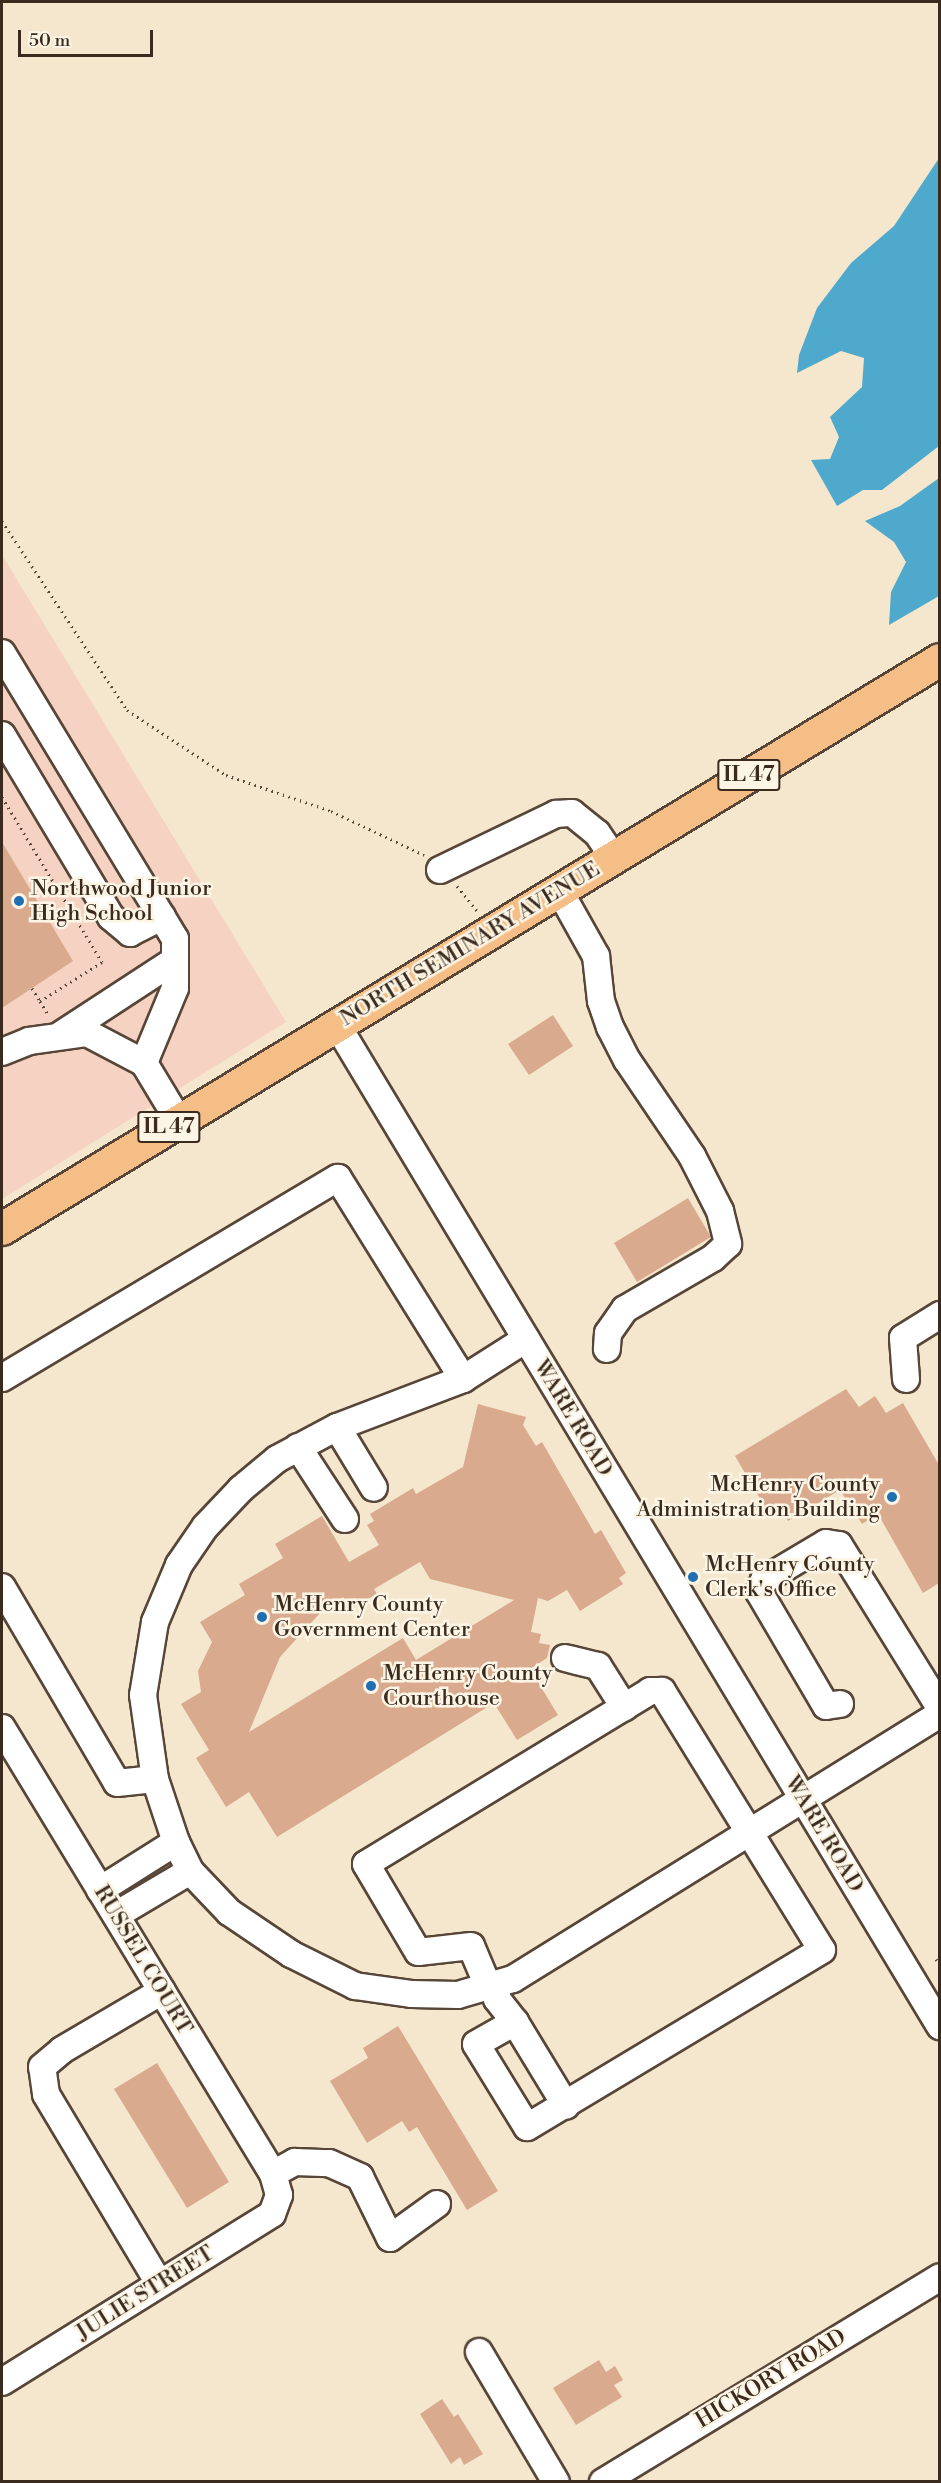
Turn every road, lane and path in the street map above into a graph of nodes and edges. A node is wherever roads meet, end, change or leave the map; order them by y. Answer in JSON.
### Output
{"nodes":[{"id":1,"x":2,"y":521,"type":"edge"},
{"id":2,"x":2,"y":653,"type":"edge"},
{"id":3,"x":939,"y":660,"type":"edge"},
{"id":4,"x":2,"y":735,"type":"edge"},
{"id":5,"x":2,"y":797,"type":"edge"},
{"id":6,"x":613,"y":857,"type":"junction"},
{"id":7,"x":440,"y":870,"type":"junction"},
{"id":8,"x":559,"y":890,"type":"junction"},
{"id":9,"x":162,"y":917,"type":"junction"},
{"id":10,"x":490,"y":932,"type":"junction"},
{"id":11,"x":175,"y":960,"type":"junction"},
{"id":12,"x":32,"y":988,"type":"dead end"},
{"id":13,"x":40,"y":1001,"type":"junction"},
{"id":14,"x":337,"y":1025,"type":"junction"},
{"id":15,"x":52,"y":1027,"type":"junction"},
{"id":16,"x":2,"y":1052,"type":"edge"},
{"id":17,"x":144,"y":1063,"type":"junction"},
{"id":18,"x":179,"y":1121,"type":"junction"},
{"id":19,"x":2,"y":1229,"type":"edge"},
{"id":20,"x":939,"y":1316,"type":"edge"},
{"id":21,"x":526,"y":1339,"type":"junction"},
{"id":22,"x":607,"y":1349,"type":"dead end"},
{"id":23,"x":2,"y":1378,"type":"edge"},
{"id":24,"x":462,"y":1378,"type":"junction"},
{"id":25,"x":906,"y":1379,"type":"dead end"},
{"id":26,"x":337,"y":1427,"type":"junction"},
{"id":27,"x":298,"y":1447,"type":"junction"},
{"id":28,"x":374,"y":1488,"type":"dead end"},
{"id":29,"x":345,"y":1520,"type":"dead end"},
{"id":30,"x":2,"y":1587,"type":"edge"},
{"id":31,"x":565,"y":1658,"type":"dead end"},
{"id":32,"x":840,"y":1704,"type":"dead end"},
{"id":33,"x":624,"y":1707,"type":"junction"},
{"id":34,"x":939,"y":1708,"type":"edge"},
{"id":35,"x":939,"y":1714,"type":"edge"},
{"id":36,"x":2,"y":1728,"type":"edge"},
{"id":37,"x":155,"y":1779,"type":"junction"},
{"id":38,"x":803,"y":1798,"type":"junction"},
{"id":39,"x":750,"y":1832,"type":"junction"},
{"id":40,"x":176,"y":1842,"type":"junction"},
{"id":41,"x":190,"y":1870,"type":"junction"},
{"id":42,"x":100,"y":1890,"type":"junction"},
{"id":43,"x":116,"y":1915,"type":"junction"},
{"id":44,"x":936,"y":1959,"type":"dead end"},
{"id":45,"x":939,"y":1965,"type":"edge"},
{"id":46,"x":492,"y":1985,"type":"junction"},
{"id":47,"x":162,"y":1991,"type":"junction"},
{"id":48,"x":515,"y":2022,"type":"junction"},
{"id":49,"x":939,"y":2026,"type":"edge"},
{"id":50,"x":566,"y":2106,"type":"junction"},
{"id":51,"x":276,"y":2185,"type":"junction"},
{"id":52,"x":437,"y":2204,"type":"dead end"},
{"id":53,"x":939,"y":2277,"type":"edge"},
{"id":54,"x":159,"y":2283,"type":"junction"},
{"id":55,"x":479,"y":2352,"type":"dead end"},
{"id":56,"x":2,"y":2382,"type":"edge"},
{"id":57,"x":556,"y":2481,"type":"edge"},
{"id":58,"x":603,"y":2481,"type":"edge"}],
"edges":[{"from":1,"to":7,"type":"path"},
{"from":2,"to":9,"type":"street"},
{"from":3,"to":6,"type":"main road","name":"NORTH SEMINARY AVENUE","number":"IL 47"},
{"from":4,"to":9,"type":"street"},
{"from":5,"to":13,"type":"path"},
{"from":6,"to":7,"type":"street"},
{"from":6,"to":8,"type":"main road","name":"NORTH SEMINARY AVENUE","number":"IL 47"},
{"from":7,"to":10,"type":"path"},
{"from":8,"to":10,"type":"main road","name":"NORTH SEMINARY AVENUE","number":"IL 47"},
{"from":8,"to":22,"type":"street"},
{"from":9,"to":11,"type":"street"},
{"from":10,"to":14,"type":"main road","name":"NORTH SEMINARY AVENUE","number":"IL 47"},
{"from":11,"to":15,"type":"street"},
{"from":11,"to":17,"type":"street"},
{"from":12,"to":13,"type":"path"},
{"from":13,"to":15,"type":"path"},
{"from":14,"to":18,"type":"main road","name":"NORTH SEMINARY AVENUE","number":"IL 47"},
{"from":14,"to":21,"type":"street","name":"WARE ROAD"},
{"from":15,"to":16,"type":"street"},
{"from":15,"to":17,"type":"street"},
{"from":17,"to":18,"type":"street"},
{"from":18,"to":19,"type":"main road","name":"NORTH SEMINARY AVENUE","number":"IL 47"},
{"from":20,"to":25,"type":"street"},
{"from":21,"to":24,"type":"street"},
{"from":21,"to":38,"type":"street","name":"WARE ROAD"},
{"from":23,"to":24,"type":"street"},
{"from":24,"to":26,"type":"street"},
{"from":26,"to":27,"type":"street"},
{"from":26,"to":28,"type":"street"},
{"from":27,"to":29,"type":"street"},
{"from":27,"to":37,"type":"street"},
{"from":30,"to":37,"type":"street"},
{"from":31,"to":33,"type":"street"},
{"from":32,"to":34,"type":"street"},
{"from":33,"to":39,"type":"street"},
{"from":33,"to":46,"type":"street"},
{"from":35,"to":38,"type":"street"},
{"from":36,"to":42,"type":"street","name":"RUSSEL COURT"},
{"from":37,"to":40,"type":"street"},
{"from":38,"to":39,"type":"street"},
{"from":38,"to":49,"type":"street","name":"WARE ROAD"},
{"from":39,"to":46,"type":"street"},
{"from":39,"to":50,"type":"street"},
{"from":40,"to":41,"type":"street"},
{"from":40,"to":42,"type":"street"},
{"from":41,"to":43,"type":"street"},
{"from":41,"to":46,"type":"street"},
{"from":42,"to":43,"type":"street","name":"RUSSEL COURT"},
{"from":43,"to":47,"type":"street","name":"RUSSEL COURT"},
{"from":44,"to":45,"type":"path"},
{"from":46,"to":48,"type":"street"},
{"from":47,"to":51,"type":"street","name":"RUSSEL COURT"},
{"from":47,"to":54,"type":"street"},
{"from":48,"to":50,"type":"street"},
{"from":48,"to":50,"type":"street"},
{"from":51,"to":52,"type":"street"},
{"from":51,"to":54,"type":"street","name":"JULIE STREET"},
{"from":53,"to":58,"type":"street","name":"HICKORY ROAD"},
{"from":54,"to":56,"type":"street","name":"JULIE STREET"},
{"from":55,"to":57,"type":"street"}]}
